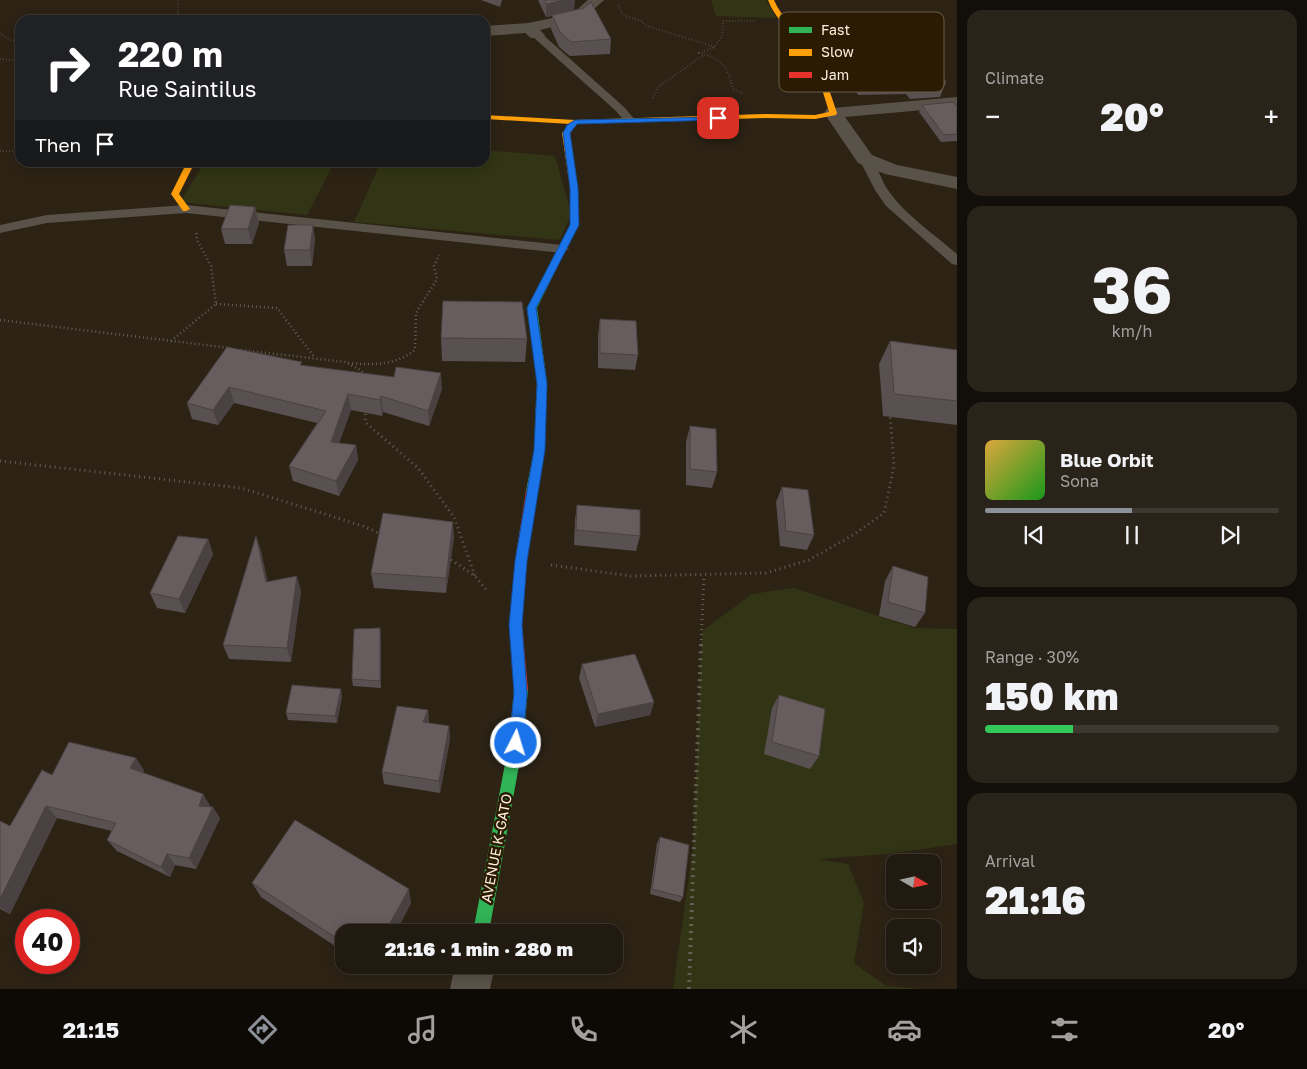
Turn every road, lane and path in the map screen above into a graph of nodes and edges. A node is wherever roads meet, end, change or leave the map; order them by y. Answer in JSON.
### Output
{"nodes":[{"id":1,"x":178,"y":0,"type":"edge"},
{"id":2,"x":597,"y":0,"type":"edge"},
{"id":3,"x":616,"y":0,"type":"edge"},
{"id":4,"x":771,"y":0,"type":"edge"},
{"id":5,"x":779,"y":14,"type":"edge"},
{"id":6,"x":176,"y":15,"type":"edge"},
{"id":7,"x":779,"y":21,"type":"edge"},
{"id":8,"x":490,"y":31,"type":"edge"},
{"id":9,"x":532,"y":32,"type":"junction"},
{"id":10,"x":0,"y":34,"type":"edge"},
{"id":11,"x":15,"y":43,"type":"edge"},
{"id":12,"x":715,"y":47,"type":"junction"},
{"id":13,"x":0,"y":59,"type":"edge"},
{"id":14,"x":15,"y":60,"type":"edge"},
{"id":15,"x":827,"y":92,"type":"edge"},
{"id":16,"x":957,"y":102,"type":"edge"},
{"id":17,"x":833,"y":113,"type":"junction"},
{"id":18,"x":793,"y":117,"type":"junction"},
{"id":19,"x":490,"y":118,"type":"edge"},
{"id":20,"x":630,"y":121,"type":"junction"},
{"id":21,"x":575,"y":122,"type":"junction"},
{"id":22,"x":0,"y":151,"type":"edge"},
{"id":23,"x":15,"y":151,"type":"edge"},
{"id":24,"x":865,"y":159,"type":"junction"},
{"id":25,"x":188,"y":167,"type":"edge"},
{"id":26,"x":957,"y":183,"type":"edge"},
{"id":27,"x":186,"y":209,"type":"junction"},
{"id":28,"x":0,"y":229,"type":"edge"},
{"id":29,"x":447,"y":238,"type":"junction"},
{"id":30,"x":562,"y":249,"type":"junction"},
{"id":31,"x":957,"y":261,"type":"edge"},
{"id":32,"x":216,"y":304,"type":"junction"},
{"id":33,"x":0,"y":320,"type":"edge"},
{"id":34,"x":171,"y":341,"type":"junction"},
{"id":35,"x":316,"y":359,"type":"junction"},
{"id":36,"x":345,"y":362,"type":"junction"},
{"id":37,"x":367,"y":382,"type":"edge"},
{"id":38,"x":366,"y":402,"type":"edge"},
{"id":39,"x":899,"y":414,"type":"edge"},
{"id":40,"x":0,"y":462,"type":"edge"},
{"id":41,"x":388,"y":537,"type":"edge"},
{"id":42,"x":439,"y":555,"type":"edge"},
{"id":43,"x":521,"y":561,"type":"junction"},
{"id":44,"x":704,"y":575,"type":"junction"},
{"id":45,"x":475,"y":576,"type":"junction"},
{"id":46,"x":516,"y":625,"type":"junction"},
{"id":47,"x":482,"y":924,"type":"edge"},
{"id":48,"x":473,"y":974,"type":"edge"},
{"id":49,"x":470,"y":989,"type":"edge"},
{"id":50,"x":689,"y":989,"type":"edge"}],
"edges":[{"from":1,"to":6,"type":"path"},
{"from":2,"to":9,"type":"street"},
{"from":3,"to":12,"type":"path"},
{"from":4,"to":5,"type":"street"},
{"from":7,"to":12,"type":"path"},
{"from":8,"to":9,"type":"street"},
{"from":9,"to":20,"type":"lane"},
{"from":10,"to":11,"type":"path"},
{"from":12,"to":18,"type":"path"},
{"from":12,"to":20,"type":"path"},
{"from":13,"to":14,"type":"path"},
{"from":15,"to":17,"type":"street"},
{"from":16,"to":17,"type":"street"},
{"from":17,"to":18,"type":"street"},
{"from":17,"to":24,"type":"street"},
{"from":18,"to":20,"type":"street"},
{"from":19,"to":21,"type":"street"},
{"from":20,"to":21,"type":"street"},
{"from":21,"to":30,"type":"street","name":"AVENUE K-GATO"},
{"from":22,"to":23,"type":"path"},
{"from":24,"to":26,"type":"street"},
{"from":24,"to":31,"type":"lane"},
{"from":25,"to":27,"type":"street"},
{"from":27,"to":28,"type":"lane"},
{"from":27,"to":29,"type":"lane"},
{"from":27,"to":32,"type":"path"},
{"from":29,"to":30,"type":"lane"},
{"from":29,"to":36,"type":"path"},
{"from":30,"to":43,"type":"street","name":"AVENUE K-GATO"},
{"from":32,"to":34,"type":"path"},
{"from":32,"to":35,"type":"path"},
{"from":33,"to":34,"type":"path"},
{"from":34,"to":35,"type":"path"},
{"from":35,"to":36,"type":"path"},
{"from":36,"to":37,"type":"path"},
{"from":38,"to":45,"type":"path"},
{"from":39,"to":44,"type":"path"},
{"from":40,"to":41,"type":"path"},
{"from":42,"to":45,"type":"path"},
{"from":43,"to":44,"type":"path"},
{"from":43,"to":46,"type":"street","name":"AVENUE K-GATO"},
{"from":44,"to":50,"type":"path"},
{"from":45,"to":46,"type":"path"},
{"from":46,"to":47,"type":"street","name":"AVENUE K-GATO"},
{"from":48,"to":49,"type":"street"}]}
